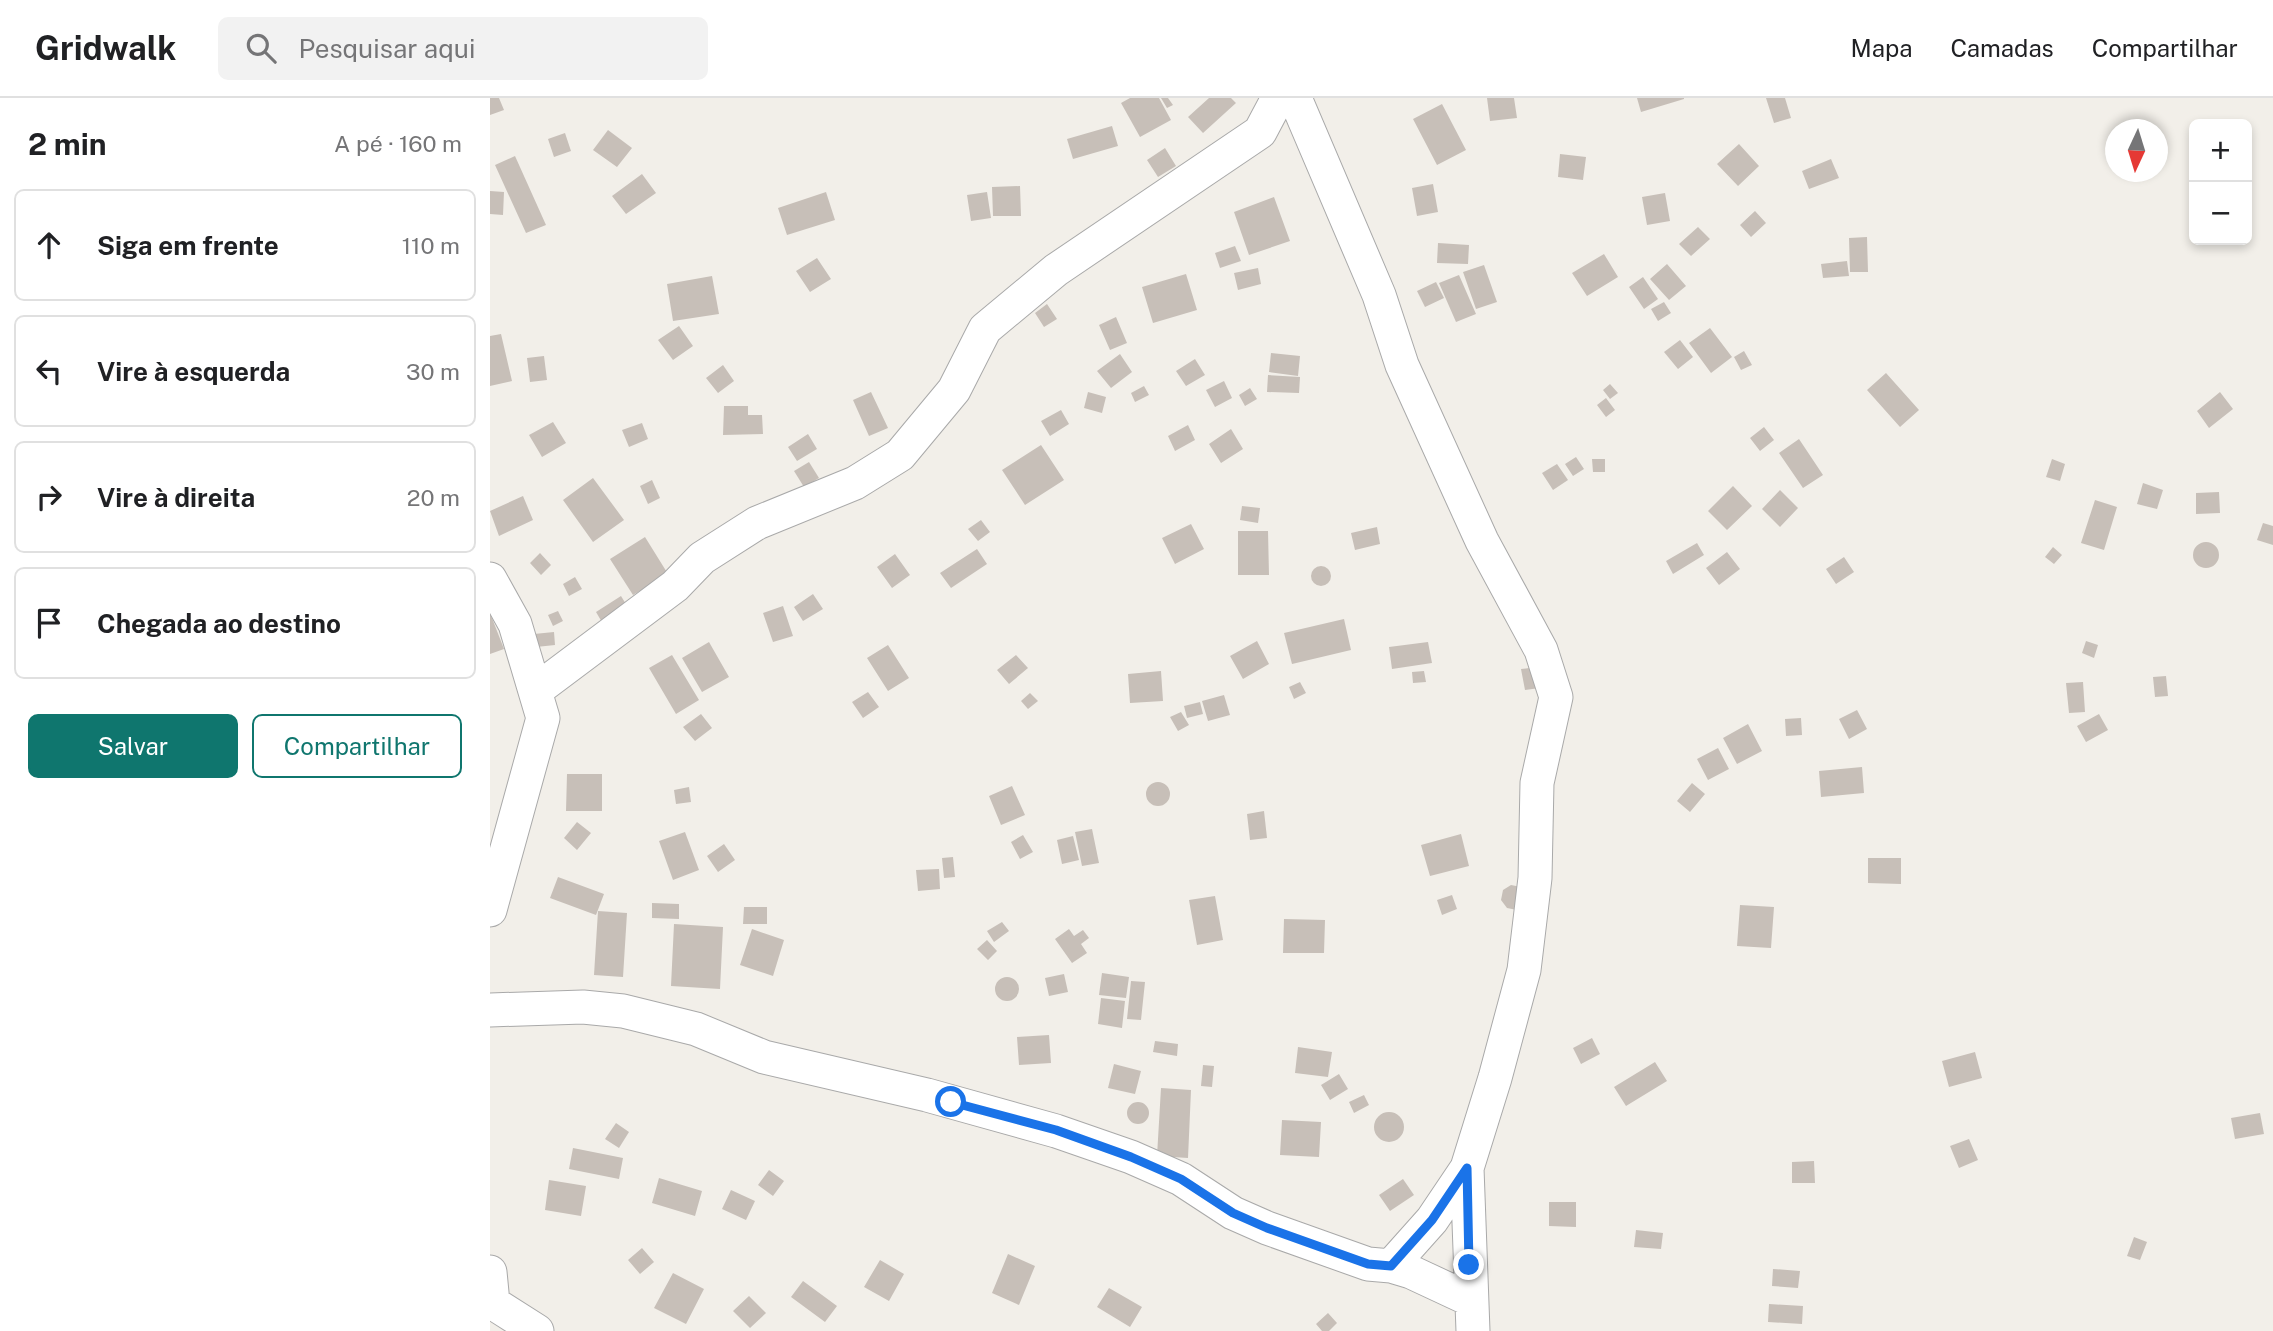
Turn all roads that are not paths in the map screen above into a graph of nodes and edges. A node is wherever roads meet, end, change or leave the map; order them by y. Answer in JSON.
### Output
{"nodes":[{"id":1,"x":1278,"y":98,"type":"edge"},
{"id":2,"x":1295,"y":98,"type":"edge"},
{"id":3,"x":490,"y":579,"type":"edge"},
{"id":4,"x":535,"y":691,"type":"junction"},
{"id":5,"x":490,"y":910,"type":"edge"},
{"id":6,"x":490,"y":1010,"type":"edge"},
{"id":7,"x":1467,"y":1168,"type":"junction"},
{"id":8,"x":1391,"y":1266,"type":"junction"},
{"id":9,"x":491,"y":1292,"type":"edge"},
{"id":10,"x":1472,"y":1315,"type":"edge"},
{"id":11,"x":537,"y":1331,"type":"edge"}],
"edges":[{"from":1,"to":4,"type":"street"},
{"from":2,"to":7,"type":"street"},
{"from":3,"to":4,"type":"street"},
{"from":4,"to":5,"type":"street"},
{"from":6,"to":8,"type":"street"},
{"from":7,"to":8,"type":"street"},
{"from":7,"to":10,"type":"street"},
{"from":8,"to":10,"type":"street"},
{"from":9,"to":11,"type":"street"}]}
